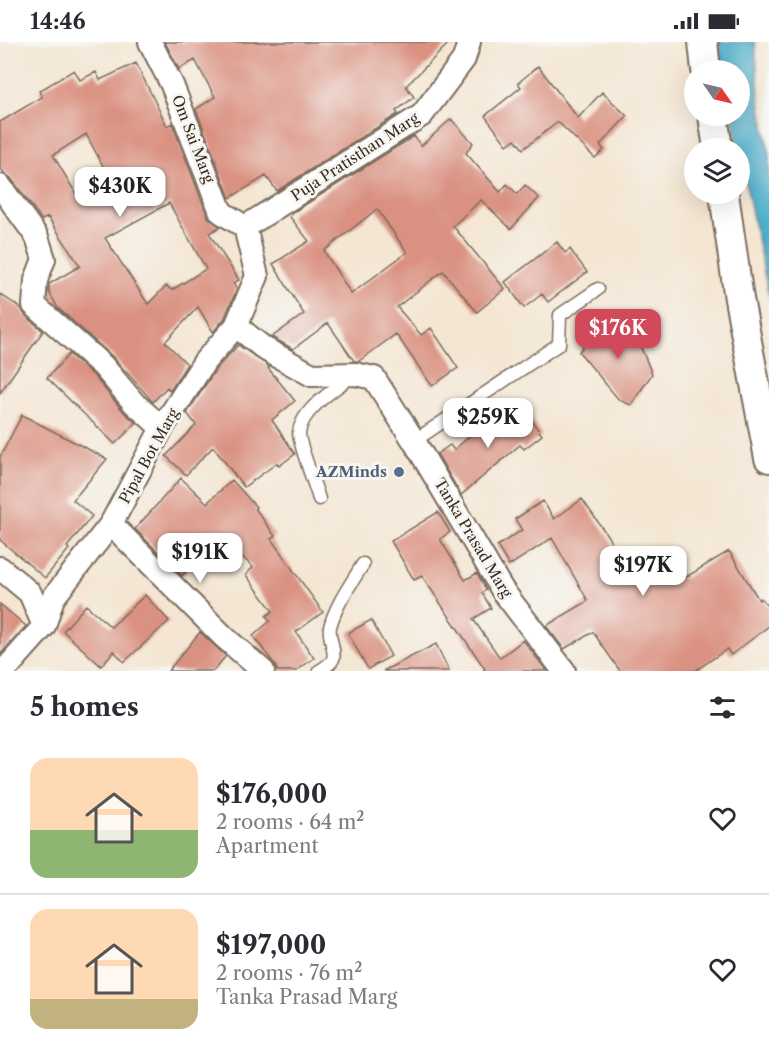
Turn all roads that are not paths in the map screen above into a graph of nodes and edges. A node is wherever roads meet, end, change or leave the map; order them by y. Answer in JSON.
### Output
{"nodes":[{"id":1,"x":150,"y":42,"type":"edge"},
{"id":2,"x":469,"y":42,"type":"edge"},
{"id":3,"x":703,"y":42,"type":"edge"},
{"id":4,"x":705,"y":60,"type":"edge"},
{"id":5,"x":0,"y":186,"type":"edge"},
{"id":6,"x":725,"y":204,"type":"edge"},
{"id":7,"x":245,"y":227,"type":"junction"},
{"id":8,"x":598,"y":289,"type":"dead end"},
{"id":9,"x":236,"y":326,"type":"junction"},
{"id":10,"x":355,"y":374,"type":"junction"},
{"id":11,"x":162,"y":428,"type":"junction"},
{"id":12,"x":414,"y":441,"type":"junction"},
{"id":13,"x":769,"y":458,"type":"edge"},
{"id":14,"x":319,"y":499,"type":"dead end"},
{"id":15,"x":111,"y":524,"type":"junction"},
{"id":16,"x":363,"y":564,"type":"dead end"},
{"id":17,"x":0,"y":568,"type":"edge"},
{"id":18,"x":44,"y":626,"type":"junction"},
{"id":19,"x":4,"y":671,"type":"edge"},
{"id":20,"x":263,"y":671,"type":"edge"},
{"id":21,"x":319,"y":671,"type":"edge"},
{"id":22,"x":564,"y":671,"type":"edge"}],
"edges":[{"from":1,"to":7,"type":"street","name":"Om Sai Marg"},
{"from":2,"to":7,"type":"street","name":"Puja Pratisthan Marg"},
{"from":3,"to":4,"type":"street"},
{"from":5,"to":11,"type":"street"},
{"from":6,"to":13,"type":"street"},
{"from":7,"to":9,"type":"street","name":"Pipal Bot Marg"},
{"from":8,"to":12,"type":"lane"},
{"from":9,"to":10,"type":"street","name":"Tanka Prasad Marg"},
{"from":9,"to":11,"type":"street","name":"Pipal Bot Marg"},
{"from":10,"to":12,"type":"street","name":"Tanka Prasad Marg"},
{"from":10,"to":14,"type":"lane"},
{"from":11,"to":15,"type":"street","name":"Pipal Bot Marg"},
{"from":12,"to":22,"type":"street","name":"Tanka Prasad Marg"},
{"from":15,"to":18,"type":"street","name":"Pipal Bot Marg"},
{"from":15,"to":20,"type":"street"},
{"from":16,"to":21,"type":"lane"},
{"from":17,"to":18,"type":"street"},
{"from":18,"to":19,"type":"street","name":"Pipal Bot Marg"}]}
